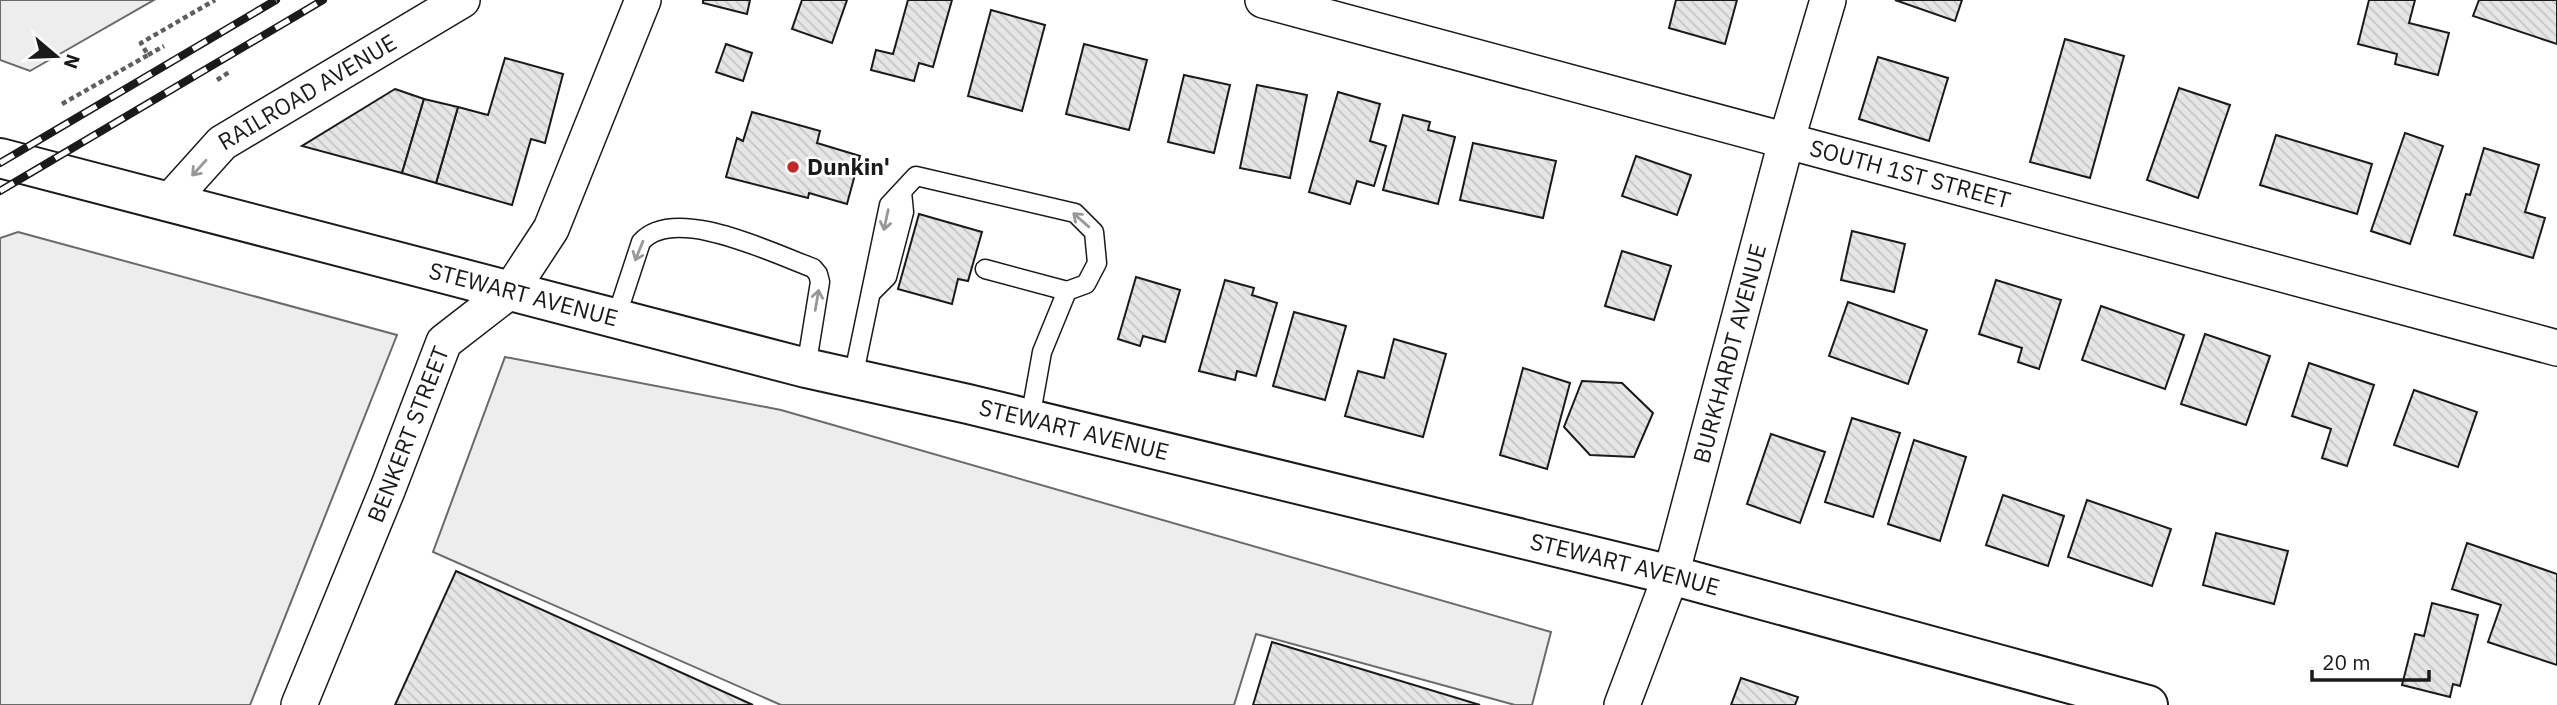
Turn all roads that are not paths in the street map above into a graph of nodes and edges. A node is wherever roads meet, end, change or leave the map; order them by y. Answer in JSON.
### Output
{"nodes":[{"id":1,"x":462,"y":0,"type":"edge"},
{"id":2,"x":643,"y":0,"type":"edge"},
{"id":3,"x":1263,"y":0,"type":"edge"},
{"id":4,"x":1828,"y":0,"type":"edge"},
{"id":5,"x":1786,"y":142,"type":"junction"},
{"id":6,"x":0,"y":159,"type":"edge"},
{"id":7,"x":168,"y":203,"type":"junction"},
{"id":8,"x":985,"y":269,"type":"dead end"},
{"id":9,"x":511,"y":290,"type":"junction"},
{"id":10,"x":1067,"y":291,"type":"junction"},
{"id":11,"x":616,"y":318,"type":"junction"},
{"id":12,"x":2557,"y":348,"type":"edge"},
{"id":13,"x":806,"y":368,"type":"junction"},
{"id":14,"x":853,"y":378,"type":"junction"},
{"id":15,"x":1030,"y":419,"type":"junction"},
{"id":16,"x":1671,"y":575,"type":"junction"},
{"id":17,"x":2095,"y":699,"type":"edge"},
{"id":18,"x":299,"y":705,"type":"edge"},
{"id":19,"x":1622,"y":705,"type":"edge"},
{"id":20,"x":2148,"y":705,"type":"edge"}],
"edges":[{"from":1,"to":7,"type":"street","name":"RAILROAD AVENUE","one_way":true},
{"from":2,"to":9,"type":"street","name":"BENKERT STREET"},
{"from":3,"to":5,"type":"street","name":"SOUTH 1ST STREET"},
{"from":4,"to":5,"type":"street","name":"BURKHARDT AVENUE"},
{"from":5,"to":12,"type":"street","name":"SOUTH 1ST STREET"},
{"from":5,"to":16,"type":"street","name":"BURKHARDT AVENUE"},
{"from":6,"to":7,"type":"main road","name":"STEWART AVENUE"},
{"from":7,"to":9,"type":"main road","name":"STEWART AVENUE"},
{"from":8,"to":10,"type":"lane"},
{"from":9,"to":11,"type":"main road","name":"STEWART AVENUE"},
{"from":9,"to":18,"type":"street","name":"BENKERT STREET"},
{"from":10,"to":14,"type":"lane","one_way":true},
{"from":10,"to":15,"type":"lane"},
{"from":11,"to":13,"type":"main road","name":"STEWART AVENUE"},
{"from":13,"to":11,"type":"lane","one_way":true},
{"from":13,"to":14,"type":"main road","name":"STEWART AVENUE"},
{"from":14,"to":15,"type":"main road","name":"STEWART AVENUE"},
{"from":15,"to":16,"type":"main road","name":"STEWART AVENUE"},
{"from":16,"to":17,"type":"main road","name":"STEWART AVENUE"},
{"from":16,"to":19,"type":"street","name":"BURKHARDT AVENUE"},
{"from":17,"to":20,"type":"main road","name":"STEWART AVENUE"}]}
